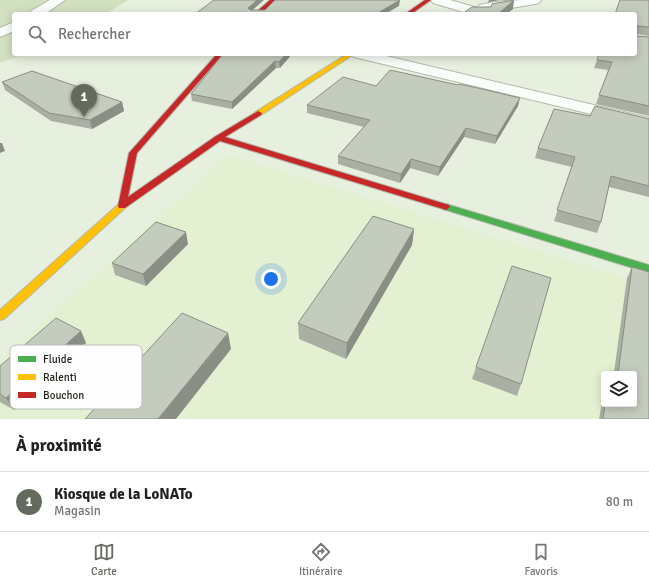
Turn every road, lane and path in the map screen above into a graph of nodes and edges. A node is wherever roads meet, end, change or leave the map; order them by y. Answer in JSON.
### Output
{"nodes":[{"id":1,"x":59,"y":0,"type":"edge"},
{"id":2,"x":273,"y":0,"type":"edge"},
{"id":3,"x":428,"y":0,"type":"edge"},
{"id":4,"x":437,"y":0,"type":"edge"},
{"id":5,"x":535,"y":0,"type":"edge"},
{"id":6,"x":469,"y":10,"type":"junction"},
{"id":7,"x":39,"y":12,"type":"edge"},
{"id":8,"x":259,"y":12,"type":"edge"},
{"id":9,"x":411,"y":12,"type":"edge"},
{"id":10,"x":480,"y":12,"type":"edge"},
{"id":11,"x":12,"y":27,"type":"edge"},
{"id":12,"x":0,"y":33,"type":"edge"},
{"id":13,"x":218,"y":56,"type":"edge"},
{"id":14,"x":348,"y":56,"type":"edge"},
{"id":15,"x":366,"y":56,"type":"edge"},
{"id":16,"x":649,"y":123,"type":"edge"},
{"id":17,"x":219,"y":138,"type":"junction"},
{"id":18,"x":122,"y":206,"type":"junction"},
{"id":19,"x":649,"y":269,"type":"edge"},
{"id":20,"x":0,"y":316,"type":"edge"}],
"edges":[{"from":1,"to":7,"type":"street"},
{"from":2,"to":8,"type":"street"},
{"from":3,"to":9,"type":"street"},
{"from":4,"to":6,"type":"street"},
{"from":5,"to":6,"type":"street"},
{"from":6,"to":10,"type":"street"},
{"from":11,"to":12,"type":"street"},
{"from":13,"to":18,"type":"street"},
{"from":14,"to":17,"type":"street"},
{"from":15,"to":16,"type":"street"},
{"from":17,"to":18,"type":"street"},
{"from":17,"to":19,"type":"street"},
{"from":18,"to":20,"type":"street"}]}
